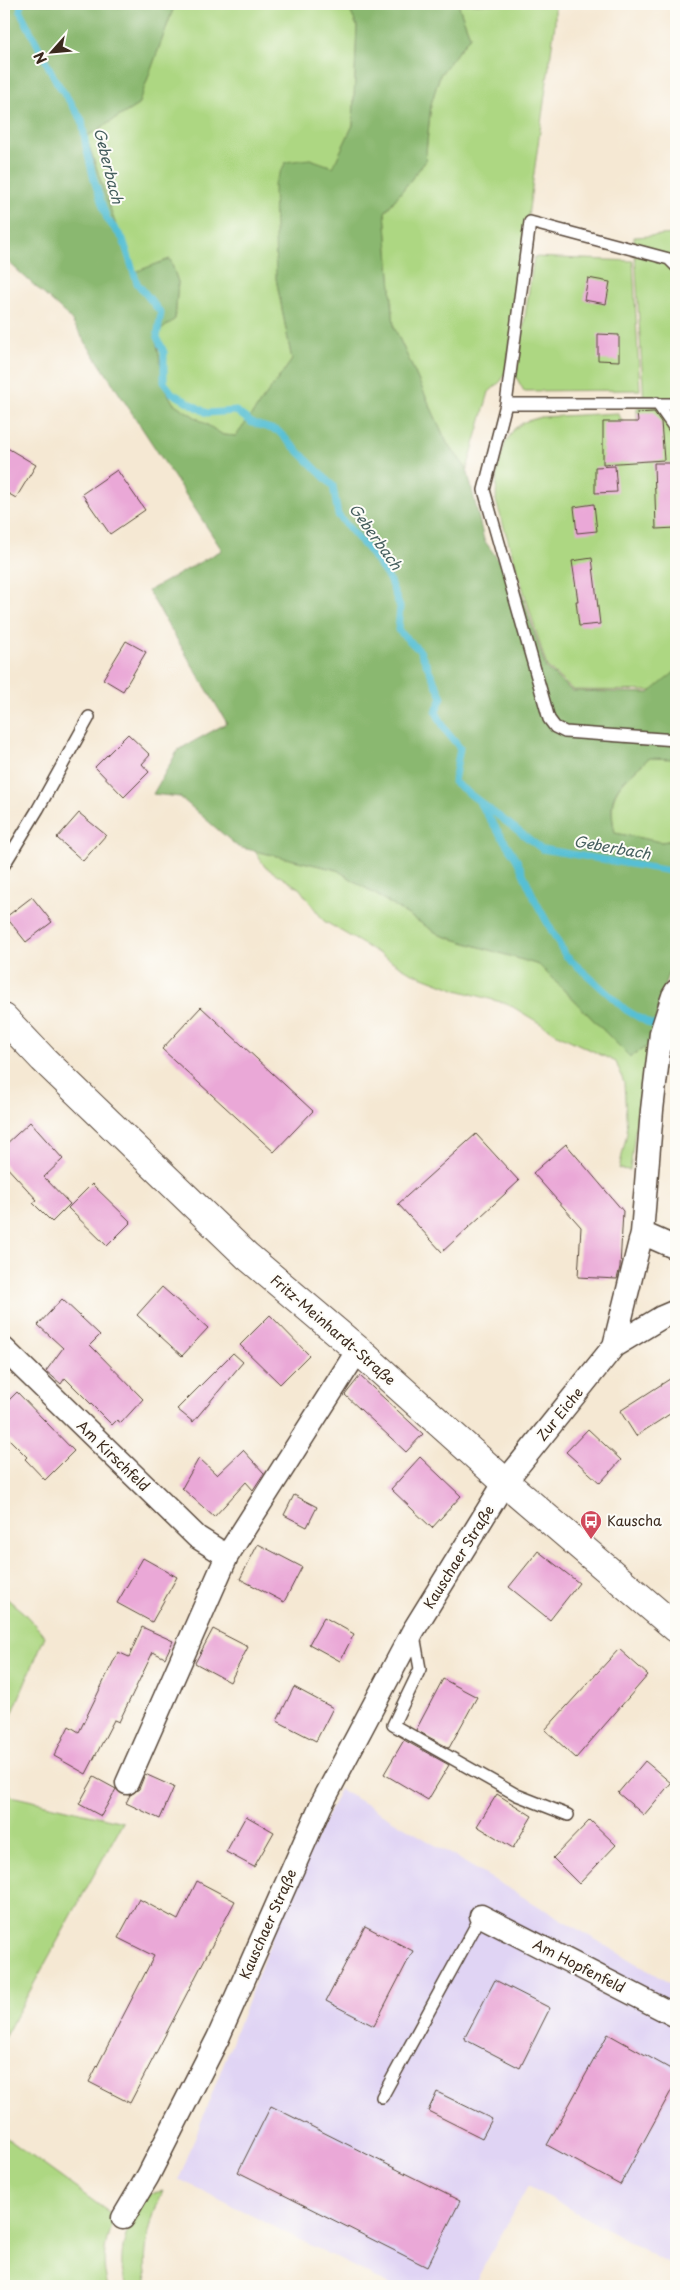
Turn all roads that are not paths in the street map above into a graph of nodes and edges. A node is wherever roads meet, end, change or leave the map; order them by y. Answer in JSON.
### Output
{"nodes":[{"id":1,"x":676,"y":266,"type":"edge"},
{"id":2,"x":657,"y":403,"type":"junction"},
{"id":3,"x":506,"y":404,"type":"junction"},
{"id":4,"x":676,"y":404,"type":"edge"},
{"id":5,"x":676,"y":430,"type":"edge"},
{"id":6,"x":89,"y":717,"type":"dead end"},
{"id":7,"x":676,"y":740,"type":"edge"},
{"id":8,"x":4,"y":865,"type":"edge"},
{"id":9,"x":676,"y":991,"type":"edge"},
{"id":10,"x":4,"y":1018,"type":"edge"},
{"id":11,"x":642,"y":1233,"type":"junction"},
{"id":12,"x":676,"y":1248,"type":"edge"},
{"id":13,"x":676,"y":1311,"type":"edge"},
{"id":14,"x":614,"y":1346,"type":"junction"},
{"id":15,"x":4,"y":1349,"type":"edge"},
{"id":16,"x":358,"y":1350,"type":"junction"},
{"id":17,"x":505,"y":1482,"type":"junction"},
{"id":18,"x":227,"y":1556,"type":"junction"},
{"id":19,"x":676,"y":1628,"type":"edge"},
{"id":20,"x":413,"y":1631,"type":"junction"},
{"id":21,"x":127,"y":1783,"type":"dead end"},
{"id":22,"x":568,"y":1815,"type":"dead end"},
{"id":23,"x":481,"y":1916,"type":"joint"},
{"id":24,"x":676,"y":2016,"type":"edge"},
{"id":25,"x":382,"y":2097,"type":"dead end"},
{"id":26,"x":123,"y":2218,"type":"dead end"}],
"edges":[{"from":1,"to":3,"type":"lane"},
{"from":2,"to":3,"type":"lane"},
{"from":2,"to":4,"type":"lane"},
{"from":2,"to":5,"type":"lane"},
{"from":3,"to":7,"type":"lane"},
{"from":6,"to":8,"type":"lane"},
{"from":9,"to":11,"type":"street","name":"Zur Eiche"},
{"from":10,"to":16,"type":"street","name":"Fritz-Meinhardt-Straße"},
{"from":11,"to":12,"type":"street"},
{"from":11,"to":14,"type":"street","name":"Zur Eiche"},
{"from":13,"to":14,"type":"street","name":"Zur Eiche"},
{"from":14,"to":17,"type":"street","name":"Zur Eiche"},
{"from":15,"to":18,"type":"street","name":"Am Kirschfeld"},
{"from":16,"to":17,"type":"street","name":"Fritz-Meinhardt-Straße"},
{"from":16,"to":18,"type":"street"},
{"from":17,"to":19,"type":"street","name":"Fritz-Meinhardt-Straße"},
{"from":17,"to":20,"type":"street","name":"Kauschaer Straße"},
{"from":18,"to":21,"type":"street"},
{"from":20,"to":22,"type":"lane"},
{"from":20,"to":26,"type":"street","name":"Kauschaer Straße"},
{"from":23,"to":24,"type":"street","name":"Am Hopfenfeld"},
{"from":23,"to":25,"type":"lane"}]}
